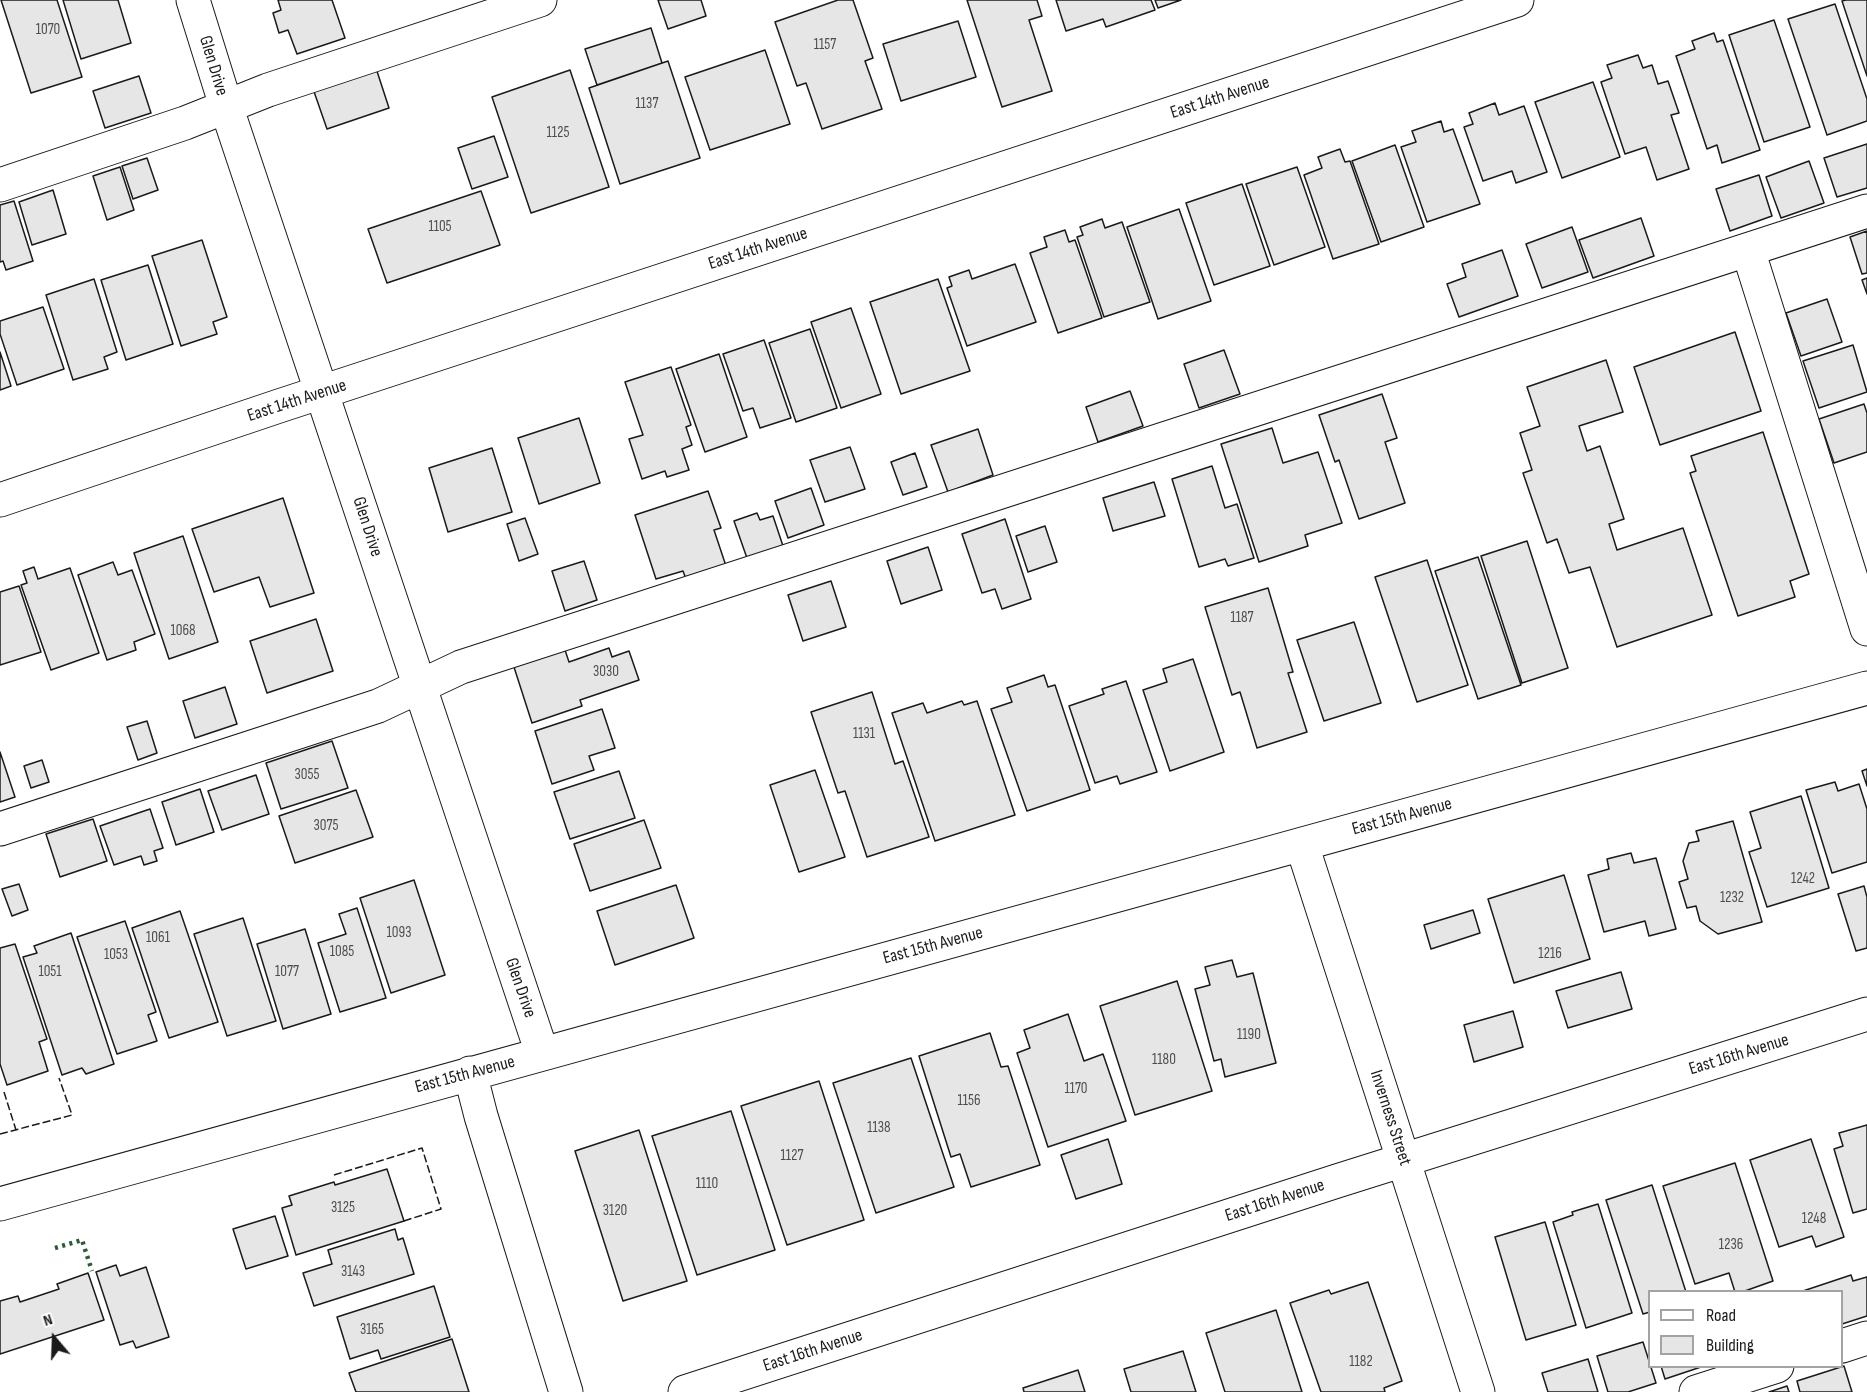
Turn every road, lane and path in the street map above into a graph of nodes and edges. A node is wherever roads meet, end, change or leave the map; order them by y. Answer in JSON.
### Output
{"nodes":[{"id":1,"x":193,"y":0,"type":"edge"},
{"id":2,"x":540,"y":0,"type":"edge"},
{"id":3,"x":1517,"y":0,"type":"edge"},
{"id":4,"x":226,"y":106,"type":"junction"},
{"id":5,"x":0,"y":185,"type":"edge"},
{"id":6,"x":1867,"y":211,"type":"edge"},
{"id":7,"x":1748,"y":250,"type":"junction"},
{"id":8,"x":322,"y":392,"type":"junction"},
{"id":9,"x":0,"y":500,"type":"edge"},
{"id":10,"x":1867,"y":629,"type":"edge"},
{"id":11,"x":419,"y":686,"type":"junction"},
{"id":12,"x":1867,"y":688,"type":"edge"},
{"id":13,"x":0,"y":829,"type":"edge"},
{"id":14,"x":1302,"y":845,"type":"junction"},
{"id":15,"x":1867,"y":1014,"type":"edge"},
{"id":16,"x":542,"y":1053,"type":"junction"},
{"id":17,"x":470,"y":1073,"type":"junction"},
{"id":18,"x":1404,"y":1160,"type":"junction"},
{"id":19,"x":0,"y":1204,"type":"edge"},
{"id":20,"x":1867,"y":1338,"type":"edge"},
{"id":21,"x":1843,"y":1346,"type":"edge"},
{"id":22,"x":1771,"y":1368,"type":"edge"},
{"id":23,"x":566,"y":1392,"type":"edge"},
{"id":24,"x":685,"y":1392,"type":"edge"},
{"id":25,"x":1478,"y":1392,"type":"edge"},
{"id":26,"x":1696,"y":1392,"type":"edge"}],
"edges":[{"from":1,"to":4,"type":"street","name":"Glen Drive"},
{"from":2,"to":4,"type":"street"},
{"from":3,"to":8,"type":"street","name":"East 14th Avenue"},
{"from":4,"to":5,"type":"street"},
{"from":4,"to":8,"type":"street","name":"Glen Drive"},
{"from":6,"to":7,"type":"street"},
{"from":7,"to":10,"type":"street"},
{"from":7,"to":11,"type":"street"},
{"from":8,"to":9,"type":"street","name":"East 14th Avenue"},
{"from":8,"to":11,"type":"street","name":"Glen Drive"},
{"from":11,"to":13,"type":"street"},
{"from":11,"to":16,"type":"street","name":"Glen Drive"},
{"from":12,"to":14,"type":"street","name":"East 15th Avenue"},
{"from":14,"to":16,"type":"street","name":"East 15th Avenue"},
{"from":14,"to":18,"type":"street","name":"Inverness Street"},
{"from":15,"to":18,"type":"street","name":"East 16th Avenue"},
{"from":16,"to":17,"type":"street","name":"East 15th Avenue"},
{"from":17,"to":19,"type":"street","name":"East 15th Avenue"},
{"from":17,"to":23,"type":"street"},
{"from":18,"to":24,"type":"street","name":"East 16th Avenue"},
{"from":18,"to":25,"type":"street","name":"Inverness Street"},
{"from":20,"to":21,"type":"street"},
{"from":22,"to":26,"type":"street"}]}
